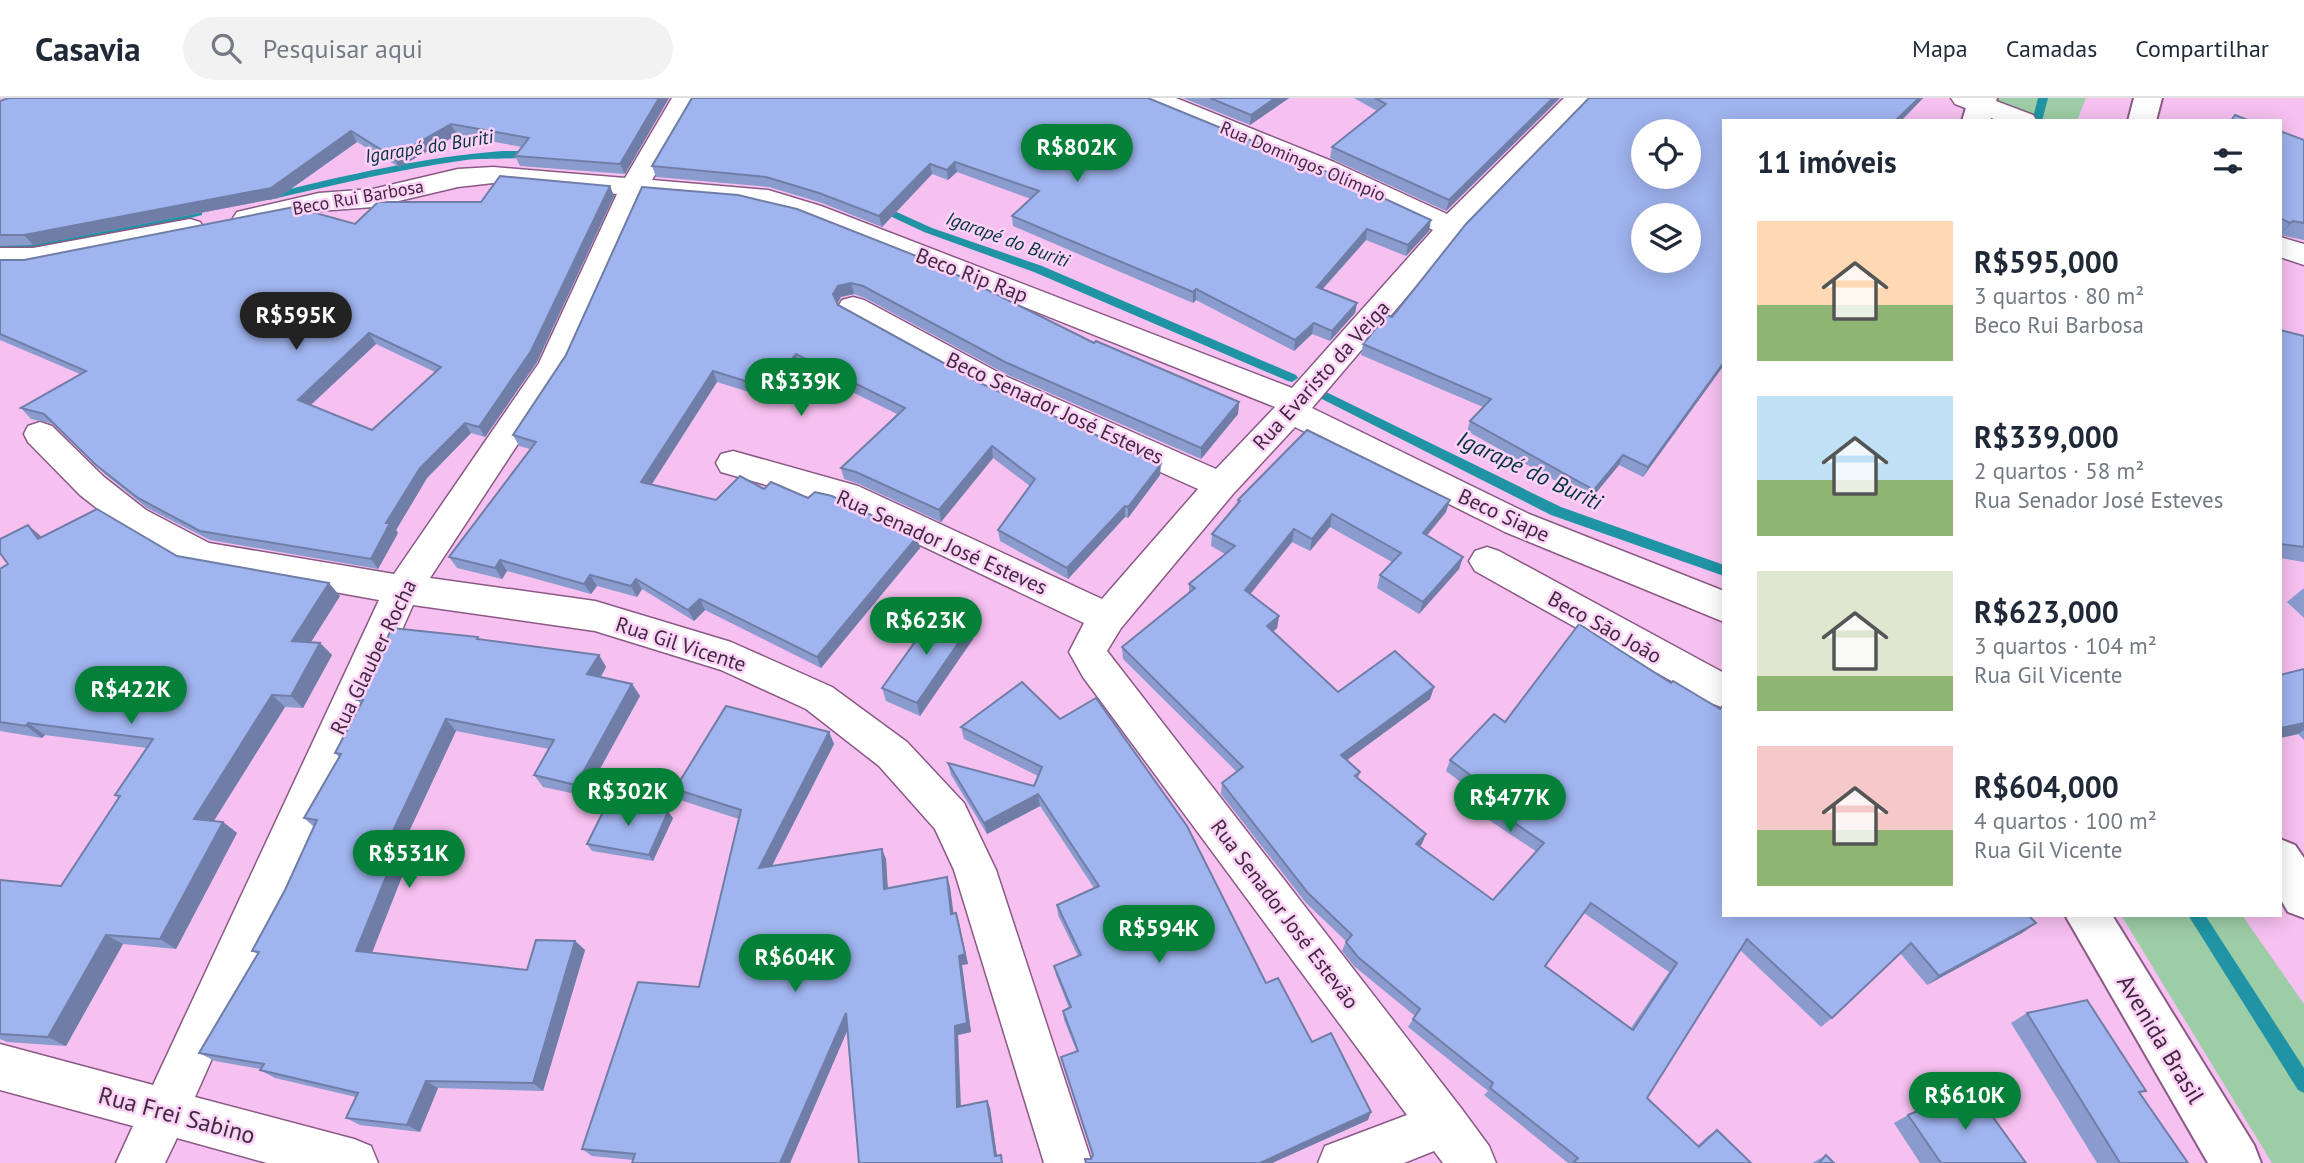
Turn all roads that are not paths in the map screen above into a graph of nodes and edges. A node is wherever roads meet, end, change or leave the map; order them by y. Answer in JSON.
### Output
{"nodes":[{"id":1,"x":685,"y":98,"type":"edge"},
{"id":2,"x":1153,"y":98,"type":"edge"},
{"id":3,"x":1579,"y":98,"type":"edge"},
{"id":4,"x":2148,"y":98,"type":"edge"},
{"id":5,"x":2143,"y":119,"type":"edge"},
{"id":6,"x":640,"y":176,"type":"junction"},
{"id":7,"x":1451,"y":227,"type":"junction"},
{"id":8,"x":2282,"y":247,"type":"edge"},
{"id":9,"x":2304,"y":256,"type":"edge"},
{"id":10,"x":0,"y":258,"type":"edge"},
{"id":11,"x":853,"y":307,"type":"dead end"},
{"id":12,"x":1294,"y":407,"type":"junction"},
{"id":13,"x":40,"y":434,"type":"dead end"},
{"id":14,"x":733,"y":463,"type":"dead end"},
{"id":15,"x":1221,"y":485,"type":"junction"},
{"id":16,"x":1487,"y":561,"type":"dead end"},
{"id":17,"x":404,"y":588,"type":"junction"},
{"id":18,"x":1722,"y":606,"type":"edge"},
{"id":19,"x":1108,"y":618,"type":"junction"},
{"id":20,"x":1096,"y":666,"type":"joint"},
{"id":21,"x":1722,"y":691,"type":"edge"},
{"id":22,"x":2282,"y":862,"type":"edge"},
{"id":23,"x":2304,"y":897,"type":"edge"},
{"id":24,"x":2088,"y":917,"type":"edge"},
{"id":25,"x":0,"y":1067,"type":"edge"},
{"id":26,"x":165,"y":1112,"type":"junction"},
{"id":27,"x":1445,"y":1124,"type":"junction"},
{"id":28,"x":140,"y":1163,"type":"edge"},
{"id":29,"x":354,"y":1163,"type":"edge"},
{"id":30,"x":1069,"y":1163,"type":"edge"},
{"id":31,"x":1342,"y":1163,"type":"edge"},
{"id":32,"x":1472,"y":1163,"type":"edge"},
{"id":33,"x":2236,"y":1163,"type":"edge"}],
"edges":[{"from":1,"to":6,"type":"street","name":"Rua Glauber Rocha"},
{"from":2,"to":7,"type":"street","name":"Rua Domingos Olímpio"},
{"from":3,"to":7,"type":"street","name":"Rua Evaristo da Veiga"},
{"from":4,"to":5,"type":"highway"},
{"from":6,"to":10,"type":"street","name":"Beco Rui Barbosa"},
{"from":6,"to":12,"type":"street","name":"Beco Rip Rap"},
{"from":6,"to":17,"type":"street","name":"Rua Glauber Rocha"},
{"from":7,"to":12,"type":"street","name":"Rua Evaristo da Veiga"},
{"from":8,"to":9,"type":"street"},
{"from":11,"to":15,"type":"street","name":"Beco Senador José Esteves"},
{"from":12,"to":15,"type":"street","name":"Rua Evaristo da Veiga"},
{"from":12,"to":18,"type":"street","name":"Beco Siape"},
{"from":13,"to":17,"type":"street","name":"Rua Gil Vicente"},
{"from":14,"to":19,"type":"street","name":"Rua Senador José Esteves"},
{"from":15,"to":19,"type":"street","name":"Rua Evaristo da Veiga"},
{"from":16,"to":21,"type":"street","name":"Beco São João"},
{"from":17,"to":26,"type":"street","name":"Rua Glauber Rocha"},
{"from":17,"to":30,"type":"street","name":"Rua Gil Vicente"},
{"from":19,"to":20,"type":"street","name":"Rua Evaristo da Veiga"},
{"from":20,"to":27,"type":"street","name":"Rua Senador José Estevão"},
{"from":22,"to":23,"type":"highway"},
{"from":24,"to":33,"type":"highway","name":"Avenida Brasil"},
{"from":25,"to":26,"type":"street","name":"Rua Frei Sabino"},
{"from":26,"to":28,"type":"street","name":"Rua Glauber Rocha"},
{"from":26,"to":29,"type":"street","name":"Rua Frei Sabino"},
{"from":27,"to":31,"type":"street"},
{"from":27,"to":32,"type":"street","name":"Rua Senador José Estevão"}]}
